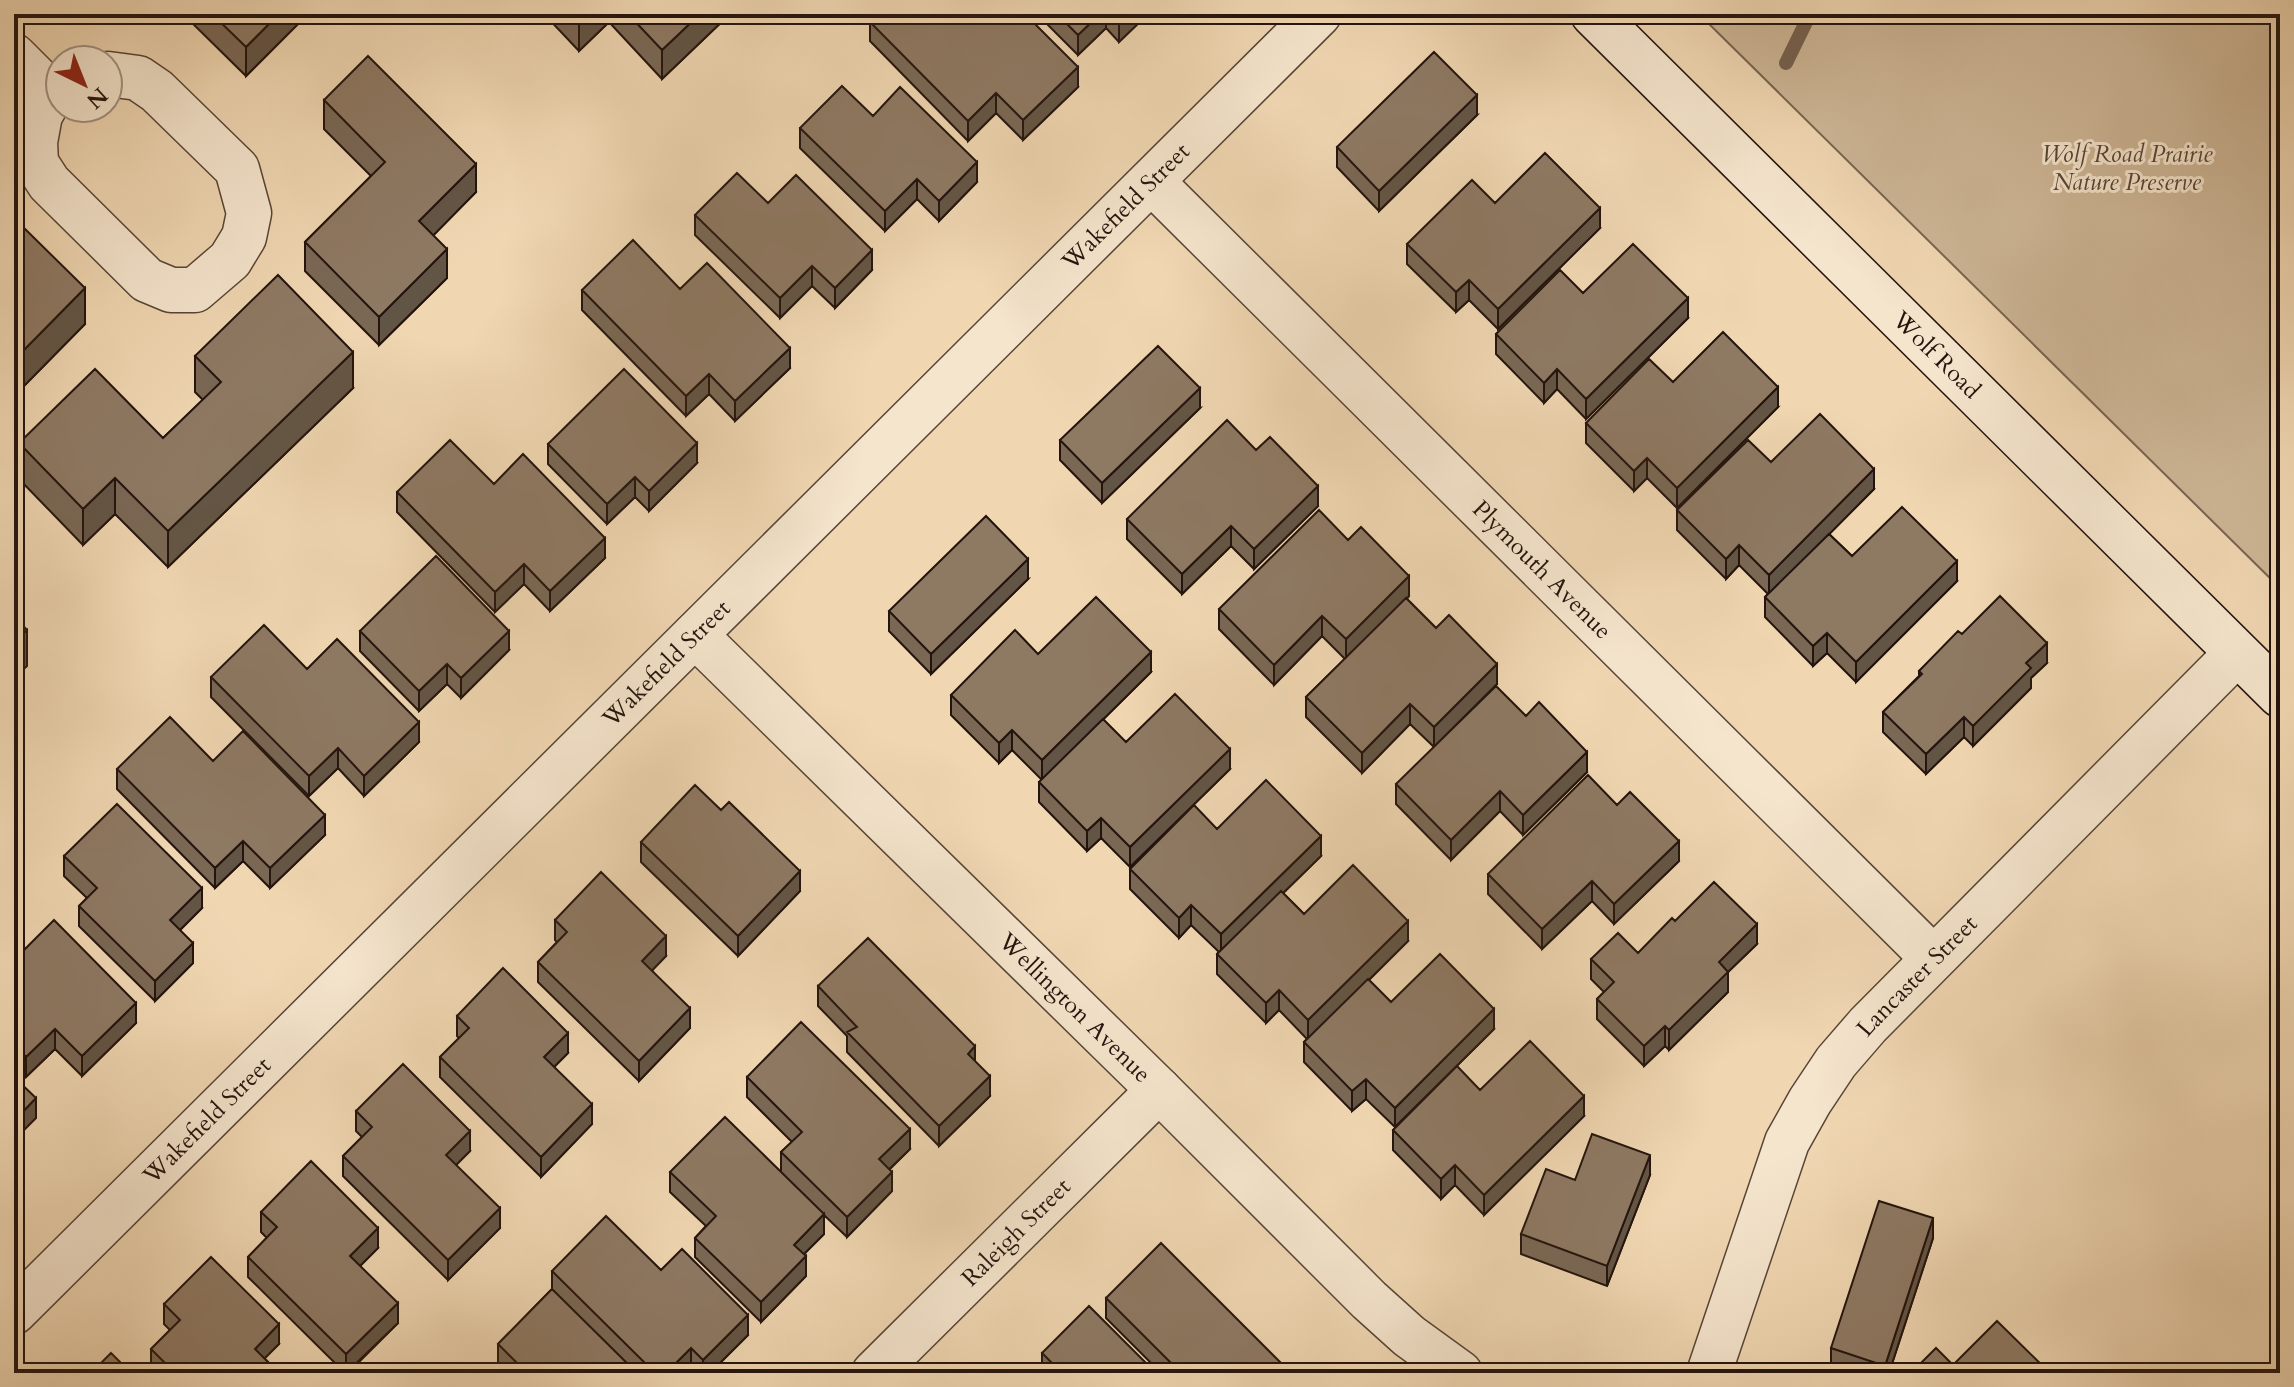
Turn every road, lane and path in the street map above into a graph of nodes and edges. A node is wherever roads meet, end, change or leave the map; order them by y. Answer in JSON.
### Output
{"nodes":[{"id":1,"x":1319,"y":14,"type":"edge"},
{"id":2,"x":1593,"y":14,"type":"edge"},
{"id":3,"x":14,"y":56,"type":"edge"},
{"id":4,"x":124,"y":76,"type":"edge"},
{"id":5,"x":44,"y":81,"type":"edge"},
{"id":6,"x":44,"y":109,"type":"edge"},
{"id":7,"x":1152,"y":182,"type":"junction"},
{"id":8,"x":695,"y":635,"type":"junction"},
{"id":9,"x":2237,"y":653,"type":"junction"},
{"id":10,"x":2280,"y":695,"type":"edge"},
{"id":11,"x":1933,"y":958,"type":"junction"},
{"id":12,"x":1159,"y":1090,"type":"junction"},
{"id":13,"x":14,"y":1312,"type":"edge"},
{"id":14,"x":874,"y":1373,"type":"edge"},
{"id":15,"x":1460,"y":1373,"type":"edge"},
{"id":16,"x":1709,"y":1373,"type":"edge"}],
"edges":[{"from":1,"to":7,"type":"street","name":"Wakefield Street"},
{"from":2,"to":9,"type":"street","name":"Wolf Road"},
{"from":3,"to":5,"type":"street"},
{"from":4,"to":6,"type":"street"},
{"from":7,"to":8,"type":"street","name":"Wakefield Street"},
{"from":7,"to":11,"type":"street","name":"Plymouth Avenue"},
{"from":8,"to":12,"type":"street","name":"Wellington Avenue"},
{"from":8,"to":13,"type":"street","name":"Wakefield Street"},
{"from":9,"to":10,"type":"street","name":"Wolf Road"},
{"from":9,"to":11,"type":"street","name":"Lancaster Street"},
{"from":11,"to":16,"type":"street","name":"Lancaster Street"},
{"from":12,"to":14,"type":"street","name":"Raleigh Street"},
{"from":12,"to":15,"type":"street","name":"Wellington Avenue"}]}
